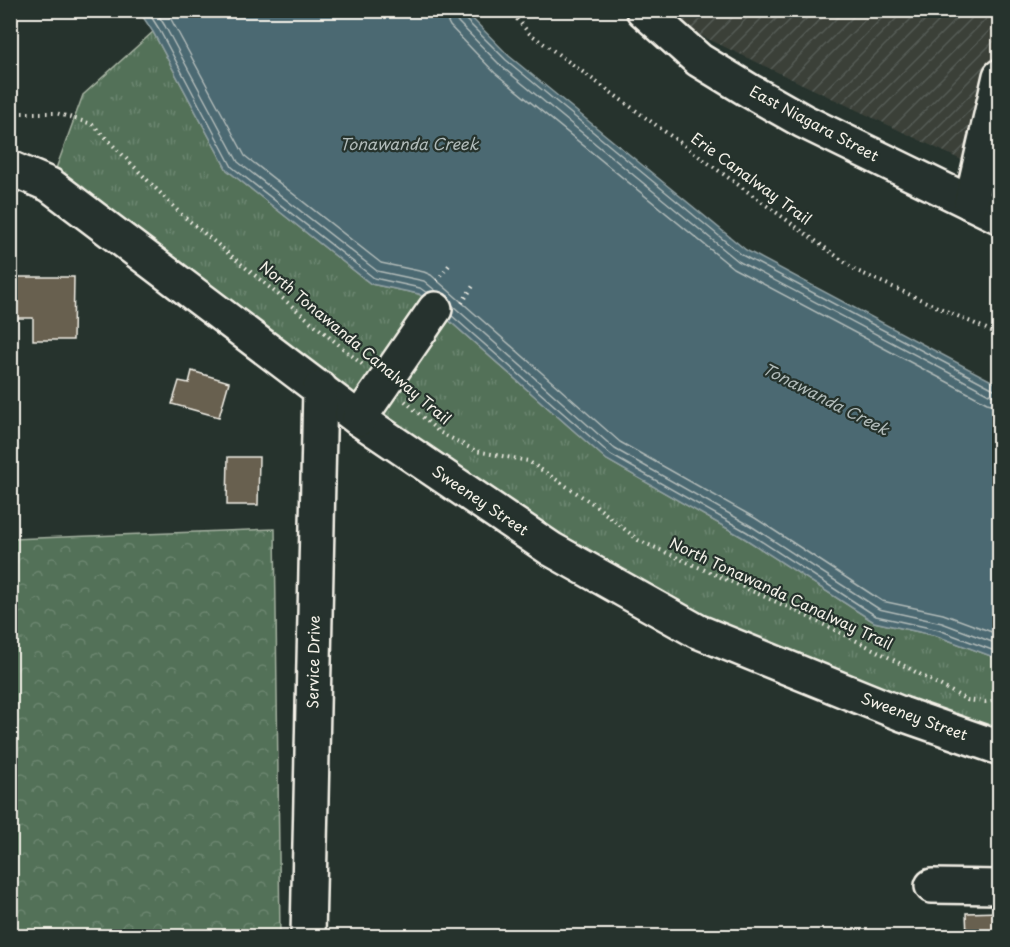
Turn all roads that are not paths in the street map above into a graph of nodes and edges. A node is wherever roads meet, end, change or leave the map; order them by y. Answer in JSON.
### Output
{"nodes":[{"id":1,"x":643,"y":10,"type":"edge"},
{"id":2,"x":999,"y":76,"type":"edge"},
{"id":3,"x":10,"y":168,"type":"edge"},
{"id":4,"x":985,"y":210,"type":"edge"},
{"id":5,"x":435,"y":309,"type":"dead end"},
{"id":6,"x":320,"y":388,"type":"junction"},
{"id":7,"x":359,"y":419,"type":"junction"},
{"id":8,"x":999,"y":748,"type":"edge"},
{"id":9,"x":932,"y":886,"type":"dead end"},
{"id":10,"x":999,"y":887,"type":"edge"},
{"id":11,"x":308,"y":936,"type":"edge"}],
"edges":[{"from":1,"to":4,"type":"street","name":"East Niagara Street"},
{"from":2,"to":4,"type":"street"},
{"from":3,"to":6,"type":"street","name":"Sweeney Street"},
{"from":5,"to":7,"type":"street"},
{"from":6,"to":7,"type":"street","name":"Sweeney Street"},
{"from":6,"to":11,"type":"street","name":"Service Drive"},
{"from":7,"to":8,"type":"street","name":"Sweeney Street"},
{"from":9,"to":10,"type":"street"}]}
